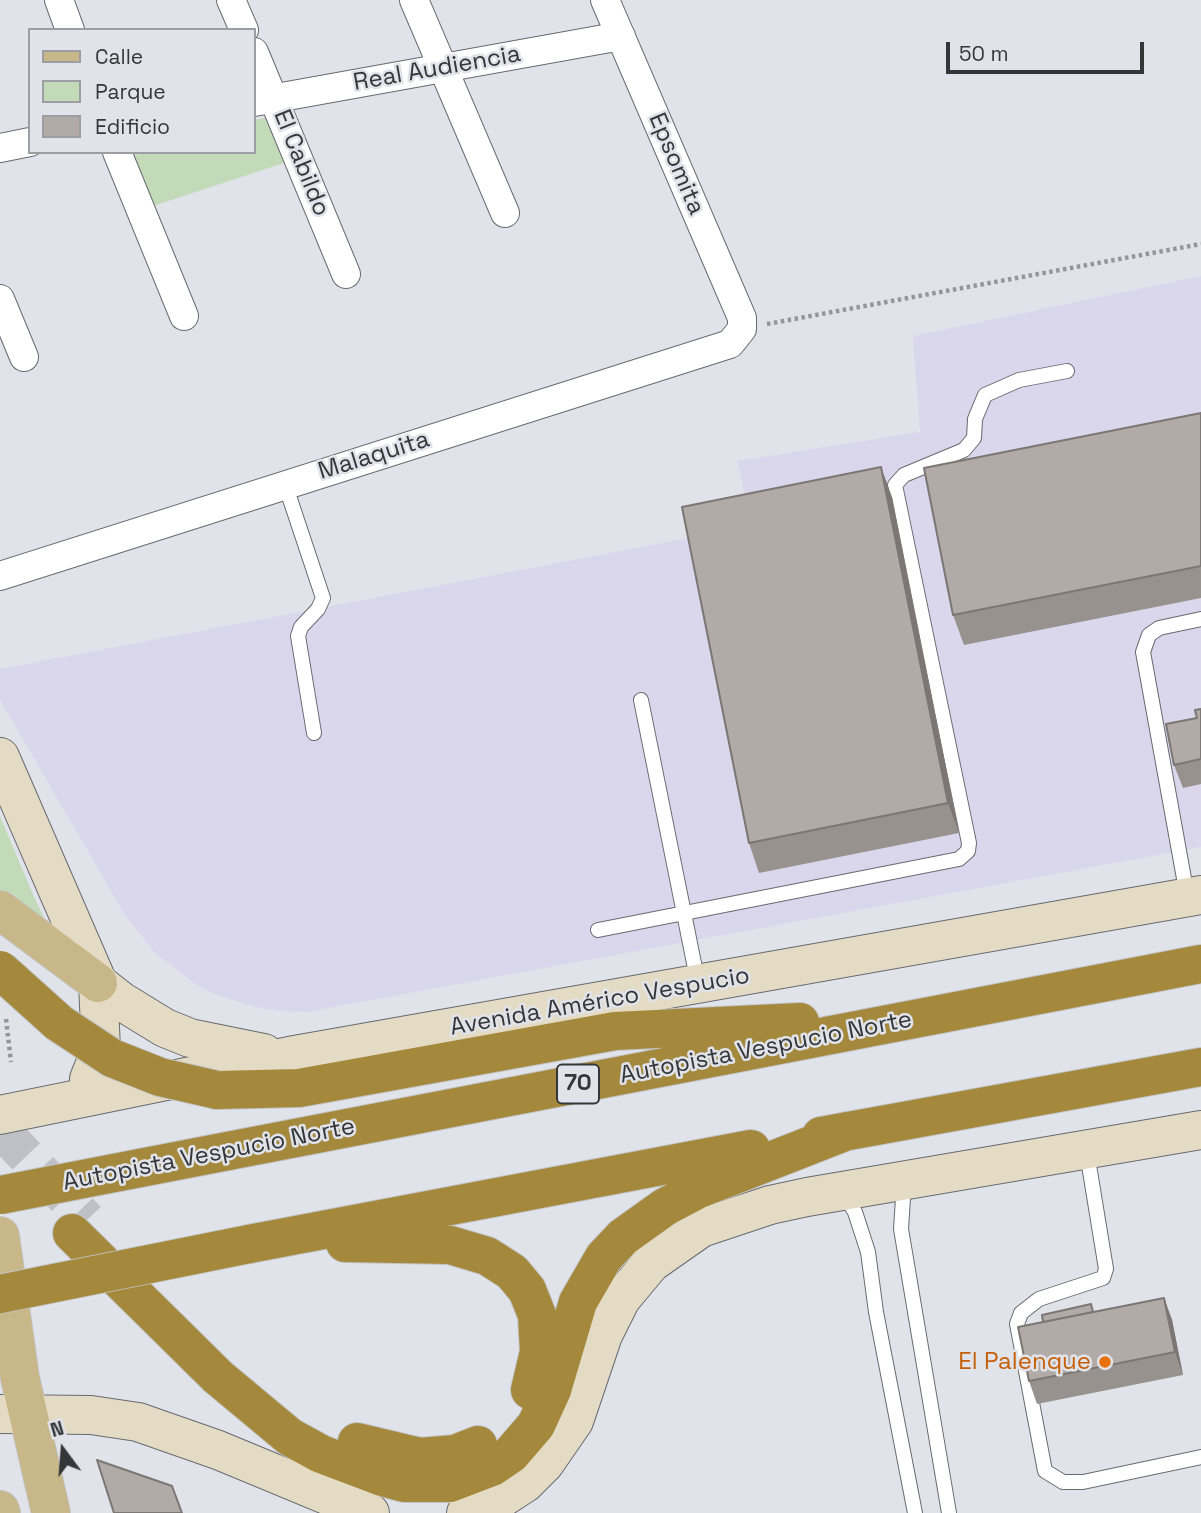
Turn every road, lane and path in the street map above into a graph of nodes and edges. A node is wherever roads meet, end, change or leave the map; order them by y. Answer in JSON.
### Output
{"nodes":[{"id":1,"x":59,"y":0,"type":"edge"},
{"id":2,"x":231,"y":0,"type":"edge"},
{"id":3,"x":414,"y":0,"type":"edge"},
{"id":4,"x":606,"y":0,"type":"edge"},
{"id":5,"x":69,"y":28,"type":"edge"},
{"id":6,"x":243,"y":28,"type":"edge"},
{"id":7,"x":621,"y":36,"type":"junction"},
{"id":8,"x":256,"y":62,"type":"edge"},
{"id":9,"x":443,"y":68,"type":"junction"},
{"id":10,"x":264,"y":100,"type":"edge"},
{"id":11,"x":28,"y":142,"type":"edge"},
{"id":12,"x":0,"y":148,"type":"edge"},
{"id":13,"x":118,"y":154,"type":"edge"},
{"id":14,"x":505,"y":213,"type":"dead end"},
{"id":15,"x":1201,"y":244,"type":"edge"},
{"id":16,"x":346,"y":274,"type":"dead end"},
{"id":17,"x":0,"y":299,"type":"edge"},
{"id":18,"x":184,"y":316,"type":"dead end"},
{"id":19,"x":742,"y":329,"type":"junction"},
{"id":20,"x":24,"y":357,"type":"dead end"},
{"id":21,"x":1067,"y":371,"type":"dead end"},
{"id":22,"x":285,"y":484,"type":"junction"},
{"id":23,"x":0,"y":576,"type":"edge"},
{"id":24,"x":1201,"y":619,"type":"edge"},
{"id":25,"x":641,"y":700,"type":"dead end"},
{"id":26,"x":314,"y":733,"type":"dead end"},
{"id":27,"x":0,"y":757,"type":"edge"},
{"id":28,"x":1194,"y":896,"type":"edge"},
{"id":29,"x":0,"y":910,"type":"edge"},
{"id":30,"x":685,"y":913,"type":"junction"},
{"id":31,"x":598,"y":930,"type":"dead end"},
{"id":32,"x":1201,"y":964,"type":"edge"},
{"id":33,"x":0,"y":971,"type":"edge"},
{"id":34,"x":98,"y":983,"type":"junction"},
{"id":35,"x":699,"y":985,"type":"junction"},
{"id":36,"x":928,"y":1017,"type":"junction"},
{"id":37,"x":289,"y":1056,"type":"junction"},
{"id":38,"x":1201,"y":1068,"type":"edge"},
{"id":39,"x":68,"y":1100,"type":"junction"},
{"id":40,"x":0,"y":1115,"type":"edge"},
{"id":41,"x":1201,"y":1130,"type":"edge"},
{"id":42,"x":846,"y":1131,"type":"junction"},
{"id":43,"x":1087,"y":1151,"type":"junction"},
{"id":44,"x":904,"y":1182,"type":"junction"},
{"id":45,"x":843,"y":1192,"type":"junction"},
{"id":46,"x":0,"y":1195,"type":"edge"},
{"id":47,"x":0,"y":1237,"type":"edge"},
{"id":48,"x":256,"y":1243,"type":"junction"},
{"id":49,"x":0,"y":1294,"type":"edge"},
{"id":50,"x":7,"y":1352,"type":"edge"},
{"id":51,"x":13,"y":1414,"type":"edge"},
{"id":52,"x":1201,"y":1457,"type":"edge"},
{"id":53,"x":521,"y":1498,"type":"edge"},
{"id":54,"x":51,"y":1513,"type":"edge"},
{"id":55,"x":370,"y":1513,"type":"edge"},
{"id":56,"x":466,"y":1513,"type":"edge"},
{"id":57,"x":915,"y":1513,"type":"edge"},
{"id":58,"x":949,"y":1513,"type":"edge"}],
"edges":[{"from":1,"to":5,"type":"street"},
{"from":2,"to":6,"type":"street"},
{"from":3,"to":9,"type":"street"},
{"from":4,"to":7,"type":"street","name":"Epsomita"},
{"from":7,"to":9,"type":"street","name":"Real Audiencia"},
{"from":7,"to":19,"type":"street","name":"Epsomita"},
{"from":8,"to":10,"type":"street","name":"El Cabildo"},
{"from":9,"to":10,"type":"street","name":"Real Audiencia"},
{"from":9,"to":14,"type":"street"},
{"from":10,"to":16,"type":"street","name":"El Cabildo"},
{"from":11,"to":12,"type":"street"},
{"from":13,"to":18,"type":"street"},
{"from":15,"to":19,"type":"path"},
{"from":17,"to":20,"type":"street"},
{"from":19,"to":22,"type":"street","name":"Malaquita"},
{"from":21,"to":30,"type":"lane"},
{"from":22,"to":23,"type":"street","name":"Malaquita"},
{"from":22,"to":26,"type":"lane"},
{"from":24,"to":28,"type":"lane"},
{"from":25,"to":30,"type":"lane"},
{"from":27,"to":34,"type":"main road"},
{"from":28,"to":35,"type":"main road","name":"Avenida Américo Vespucio"},
{"from":29,"to":34,"type":"main road"},
{"from":30,"to":31,"type":"lane"},
{"from":30,"to":35,"type":"lane"},
{"from":32,"to":36,"type":"highway","name":"Autopista Vespucio Norte","number":"70"},
{"from":33,"to":36,"type":"highway","bridge":true},
{"from":34,"to":37,"type":"main road"},
{"from":34,"to":39,"type":"main road"},
{"from":35,"to":37,"type":"main road","name":"Avenida Américo Vespucio"},
{"from":36,"to":46,"type":"highway","name":"Autopista Vespucio Norte","number":"70","bridge":true},
{"from":37,"to":39,"type":"main road","name":"Avenida Américo Vespucio"},
{"from":38,"to":42,"type":"highway"},
{"from":39,"to":40,"type":"main road","name":"Avenida Américo Vespucio"},
{"from":41,"to":43,"type":"main road"},
{"from":42,"to":48,"type":"highway"},
{"from":42,"to":48,"type":"highway"},
{"from":43,"to":44,"type":"main road"},
{"from":43,"to":52,"type":"lane"},
{"from":44,"to":45,"type":"main road"},
{"from":44,"to":58,"type":"lane"},
{"from":45,"to":53,"type":"main road"},
{"from":45,"to":57,"type":"lane"},
{"from":47,"to":50,"type":"main road"},
{"from":48,"to":49,"type":"highway","bridge":true},
{"from":50,"to":51,"type":"main road"},
{"from":51,"to":54,"type":"main road"},
{"from":51,"to":55,"type":"main road"},
{"from":53,"to":56,"type":"main road"}]}
